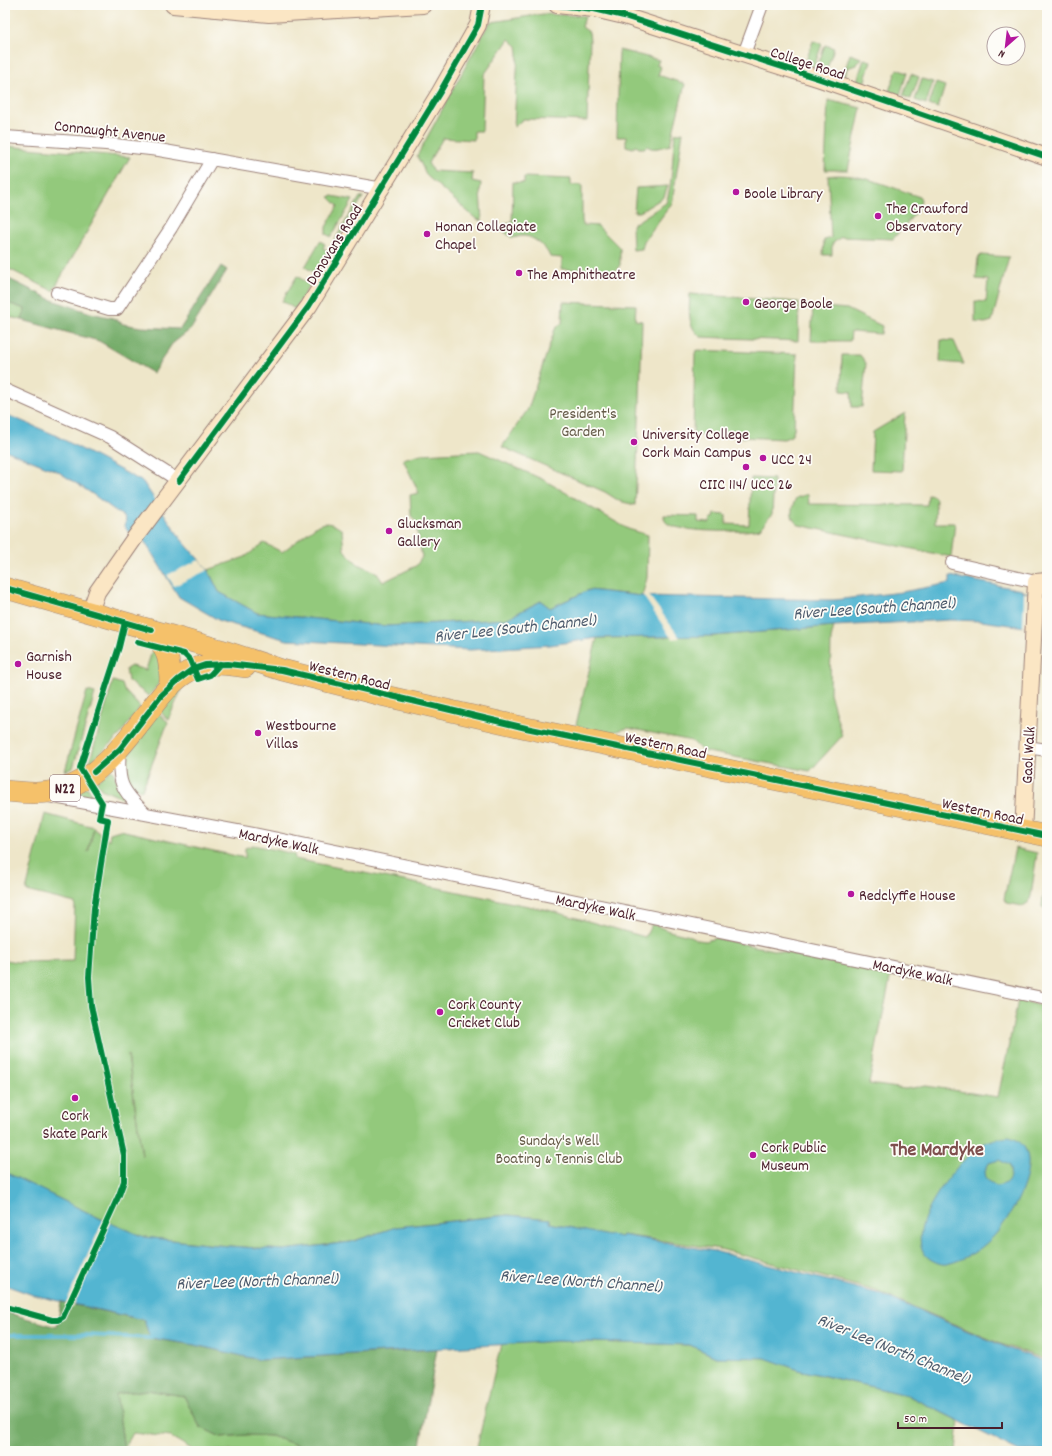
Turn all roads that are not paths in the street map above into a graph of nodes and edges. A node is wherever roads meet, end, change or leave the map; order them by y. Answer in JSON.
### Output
{"nodes":[{"id":1,"x":173,"y":5,"type":"edge"},
{"id":2,"x":423,"y":5,"type":"edge"},
{"id":3,"x":482,"y":5,"type":"edge"},
{"id":4,"x":557,"y":5,"type":"edge"},
{"id":5,"x":762,"y":5,"type":"edge"},
{"id":6,"x":319,"y":8,"type":"edge"},
{"id":7,"x":744,"y":54,"type":"junction"},
{"id":8,"x":5,"y":137,"type":"edge"},
{"id":9,"x":1047,"y":157,"type":"edge"},
{"id":10,"x":212,"y":159,"type":"junction"},
{"id":11,"x":383,"y":189,"type":"junction"},
{"id":12,"x":56,"y":293,"type":"dead end"},
{"id":13,"x":5,"y":390,"type":"edge"},
{"id":14,"x":179,"y":481,"type":"junction"},
{"id":15,"x":952,"y":563,"type":"dead end"},
{"id":16,"x":1039,"y":585,"type":"edge"},
{"id":17,"x":5,"y":588,"type":"edge"},
{"id":18,"x":90,"y":612,"type":"junction"},
{"id":19,"x":152,"y":630,"type":"junction"},
{"id":20,"x":282,"y":670,"type":"junction"},
{"id":21,"x":170,"y":687,"type":"junction"},
{"id":22,"x":1027,"y":747,"type":"junction"},
{"id":23,"x":120,"y":749,"type":"junction"},
{"id":24,"x":1047,"y":750,"type":"edge"},
{"id":25,"x":5,"y":791,"type":"edge"},
{"id":26,"x":33,"y":793,"type":"junction"},
{"id":27,"x":145,"y":813,"type":"junction"},
{"id":28,"x":1023,"y":832,"type":"junction"},
{"id":29,"x":1047,"y":836,"type":"edge"},
{"id":30,"x":1047,"y":999,"type":"edge"}],
"edges":[{"from":1,"to":6,"type":"street"},
{"from":2,"to":6,"type":"street"},
{"from":3,"to":11,"type":"street","name":"Donovans Road"},
{"from":4,"to":7,"type":"street","name":"College Road"},
{"from":5,"to":7,"type":"street"},
{"from":7,"to":9,"type":"street","name":"College Road"},
{"from":8,"to":10,"type":"street","name":"Connaught Avenue"},
{"from":10,"to":11,"type":"street","name":"Connaught Avenue"},
{"from":10,"to":12,"type":"street"},
{"from":11,"to":14,"type":"street","name":"Donovans Road"},
{"from":13,"to":14,"type":"street"},
{"from":14,"to":18,"type":"street","name":"Donovans Road"},
{"from":15,"to":16,"type":"street","name":"Gaol Walk"},
{"from":16,"to":22,"type":"street","name":"Gaol Walk"},
{"from":17,"to":18,"type":"highway","name":"Western Road","number":"N22"},
{"from":18,"to":19,"type":"highway","name":"Western Road","number":"N22"},
{"from":19,"to":20,"type":"highway","name":"Western Road","number":"N22"},
{"from":19,"to":21,"type":"highway"},
{"from":20,"to":21,"type":"highway","number":"N22"},
{"from":20,"to":28,"type":"highway","name":"Western Road","number":"N22"},
{"from":21,"to":23,"type":"highway","name":"Mardyke Walk","number":"N22"},
{"from":22,"to":24,"type":"street"},
{"from":22,"to":28,"type":"street","name":"Gaol Walk"},
{"from":23,"to":26,"type":"highway","name":"Mardyke Walk","number":"N22"},
{"from":23,"to":27,"type":"street"},
{"from":25,"to":26,"type":"highway","name":"Mardyke Walk","number":"N22"},
{"from":26,"to":27,"type":"street","name":"Mardyke Walk"},
{"from":27,"to":30,"type":"street","name":"Mardyke Walk"},
{"from":28,"to":29,"type":"highway","name":"Western Road","number":"N22"}]}
